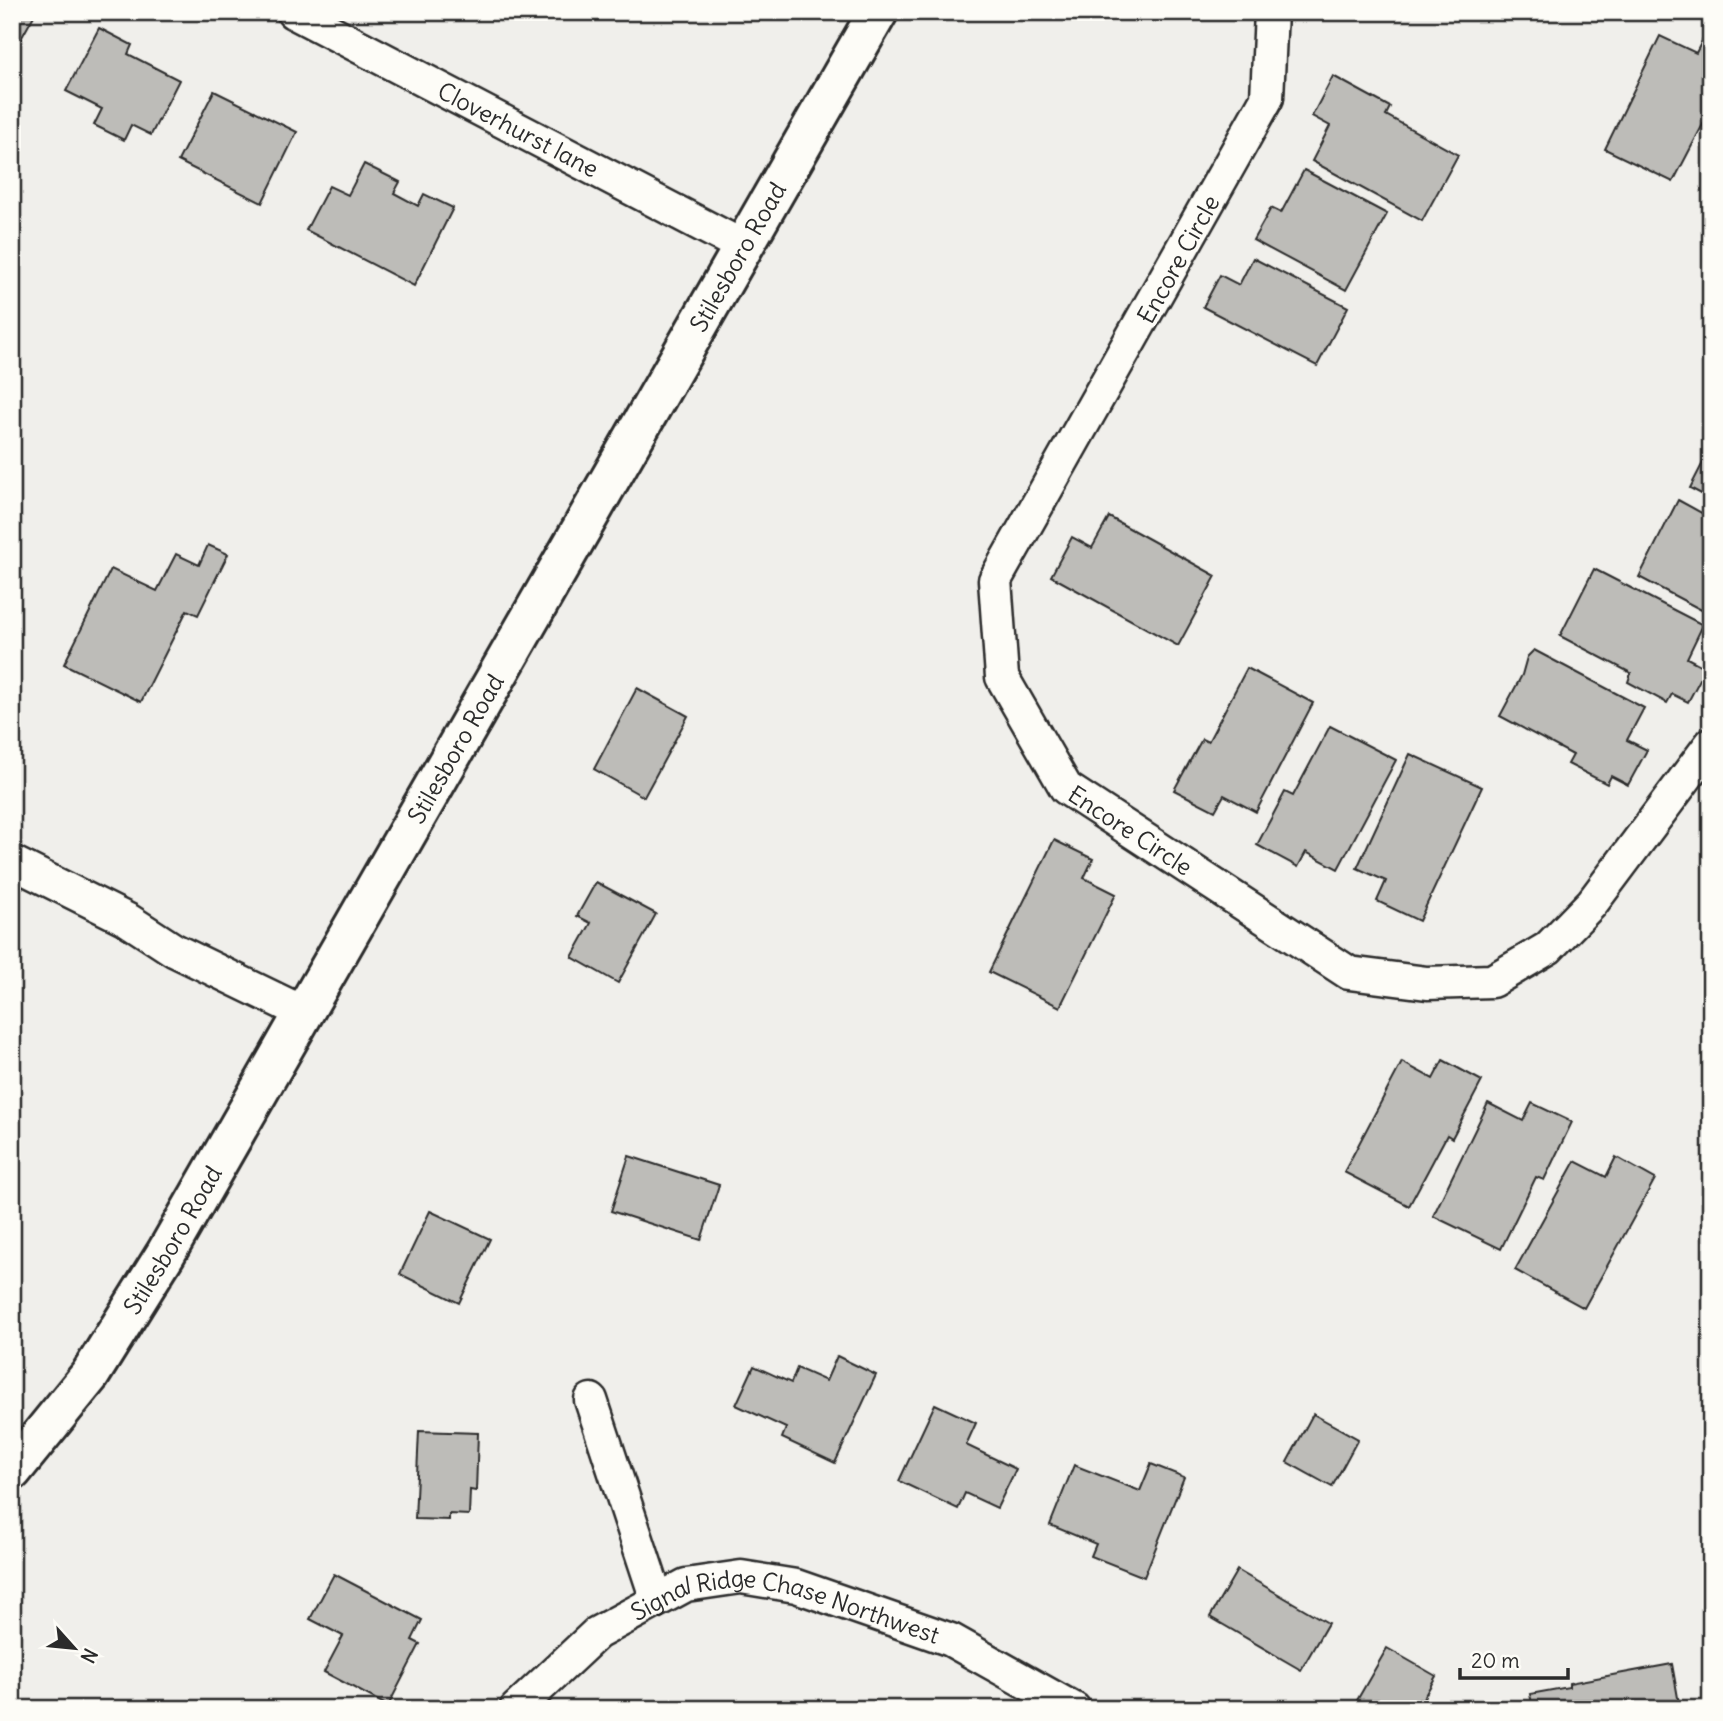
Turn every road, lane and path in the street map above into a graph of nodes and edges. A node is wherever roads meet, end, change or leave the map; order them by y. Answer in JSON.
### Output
{"nodes":[{"id":1,"x":293,"y":12,"type":"edge"},
{"id":2,"x":878,"y":12,"type":"edge"},
{"id":3,"x":1271,"y":12,"type":"edge"},
{"id":4,"x":744,"y":247,"type":"junction"},
{"id":5,"x":1711,"y":744,"type":"edge"},
{"id":6,"x":12,"y":862,"type":"edge"},
{"id":7,"x":304,"y":1013,"type":"junction"},
{"id":8,"x":591,"y":1400,"type":"dead end"},
{"id":9,"x":12,"y":1471,"type":"edge"},
{"id":10,"x":657,"y":1600,"type":"junction"},
{"id":11,"x":516,"y":1709,"type":"edge"},
{"id":12,"x":1074,"y":1709,"type":"edge"}],
"edges":[{"from":1,"to":4,"type":"street","name":"Cloverhurst lane"},
{"from":2,"to":4,"type":"main road","name":"Stilesboro Road"},
{"from":3,"to":5,"type":"street","name":"Encore Circle"},
{"from":4,"to":7,"type":"main road","name":"Stilesboro Road"},
{"from":6,"to":7,"type":"street"},
{"from":7,"to":9,"type":"main road","name":"Stilesboro Road"},
{"from":8,"to":10,"type":"street"},
{"from":10,"to":11,"type":"street","name":"Signal Ridge Chase Northwest"},
{"from":10,"to":12,"type":"street","name":"Signal Ridge Chase Northwest"}]}
